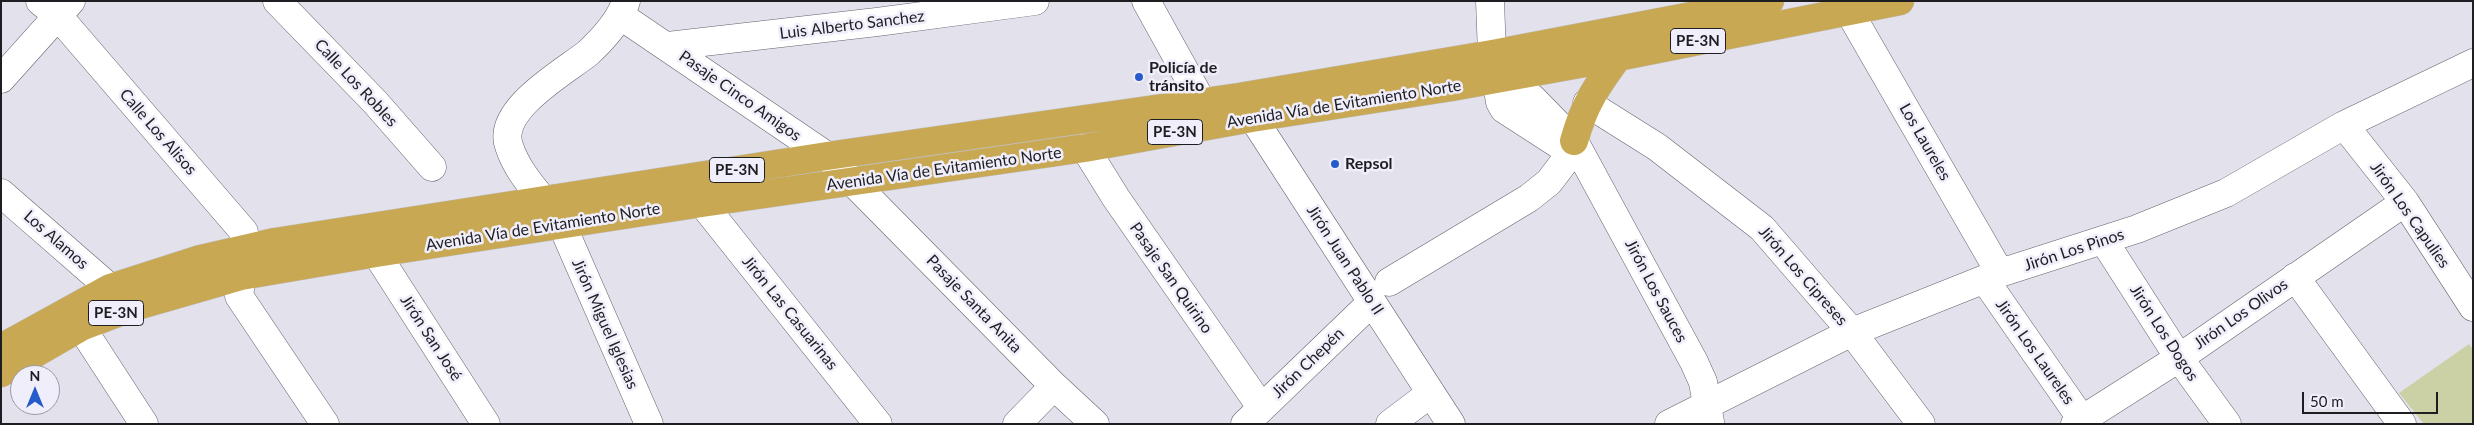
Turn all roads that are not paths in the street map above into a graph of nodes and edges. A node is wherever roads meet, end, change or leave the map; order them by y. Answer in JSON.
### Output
{"nodes":[{"id":1,"x":1034,"y":1,"type":"edge"},
{"id":2,"x":1146,"y":1,"type":"edge"},
{"id":3,"x":1490,"y":1,"type":"edge"},
{"id":4,"x":1770,"y":1,"type":"edge"},
{"id":5,"x":1900,"y":1,"type":"edge"},
{"id":6,"x":288,"y":5,"type":"edge"},
{"id":7,"x":56,"y":6,"type":"edge"},
{"id":8,"x":1846,"y":6,"type":"edge"},
{"id":9,"x":623,"y":9,"type":"edge"},
{"id":10,"x":877,"y":12,"type":"edge"},
{"id":11,"x":1746,"y":19,"type":"junction"},
{"id":12,"x":668,"y":46,"type":"junction"},
{"id":13,"x":1618,"y":57,"type":"junction"},
{"id":14,"x":1493,"y":66,"type":"junction"},
{"id":15,"x":2471,"y":67,"type":"edge"},
{"id":16,"x":1,"y":79,"type":"edge"},
{"id":17,"x":1202,"y":102,"type":"junction"},
{"id":18,"x":1587,"y":103,"type":"junction"},
{"id":19,"x":1246,"y":107,"type":"junction"},
{"id":20,"x":2344,"y":125,"type":"junction"},
{"id":21,"x":1085,"y":148,"type":"junction"},
{"id":22,"x":1578,"y":152,"type":"junction"},
{"id":23,"x":827,"y":156,"type":"junction"},
{"id":24,"x":432,"y":167,"type":"dead end"},
{"id":25,"x":855,"y":182,"type":"junction"},
{"id":26,"x":1,"y":193,"type":"edge"},
{"id":27,"x":546,"y":200,"type":"junction"},
{"id":28,"x":2405,"y":202,"type":"junction"},
{"id":29,"x":702,"y":203,"type":"junction"},
{"id":30,"x":562,"y":225,"type":"junction"},
{"id":31,"x":2104,"y":240,"type":"junction"},
{"id":32,"x":246,"y":248,"type":"junction"},
{"id":33,"x":376,"y":253,"type":"junction"},
{"id":34,"x":241,"y":276,"type":"junction"},
{"id":35,"x":1992,"y":276,"type":"junction"},
{"id":36,"x":2295,"y":277,"type":"junction"},
{"id":37,"x":110,"y":288,"type":"junction"},
{"id":38,"x":1380,"y":292,"type":"junction"},
{"id":39,"x":2473,"y":307,"type":"edge"},
{"id":40,"x":81,"y":327,"type":"junction"},
{"id":41,"x":1852,"y":332,"type":"junction"},
{"id":42,"x":1,"y":348,"type":"edge"},
{"id":43,"x":2179,"y":358,"type":"junction"},
{"id":44,"x":1,"y":373,"type":"edge"},
{"id":45,"x":1054,"y":386,"type":"junction"},
{"id":46,"x":1431,"y":393,"type":"junction"},
{"id":47,"x":1709,"y":414,"type":"edge"},
{"id":48,"x":1253,"y":415,"type":"edge"},
{"id":49,"x":645,"y":422,"type":"edge"},
{"id":50,"x":2080,"y":422,"type":"edge"},
{"id":51,"x":144,"y":424,"type":"edge"},
{"id":52,"x":325,"y":424,"type":"edge"},
{"id":53,"x":486,"y":424,"type":"edge"},
{"id":54,"x":878,"y":424,"type":"edge"},
{"id":55,"x":1017,"y":424,"type":"edge"},
{"id":56,"x":1095,"y":424,"type":"edge"},
{"id":57,"x":1390,"y":424,"type":"edge"},
{"id":58,"x":1451,"y":424,"type":"edge"},
{"id":59,"x":1669,"y":424,"type":"edge"},
{"id":60,"x":1920,"y":424,"type":"edge"},
{"id":61,"x":2227,"y":424,"type":"edge"},
{"id":62,"x":2402,"y":424,"type":"edge"}],
"edges":[{"from":1,"to":10,"type":"street","name":"Luis Alberto Sanchez"},
{"from":2,"to":17,"type":"street"},
{"from":3,"to":14,"type":"street","name":"Jirón Los Sauces"},
{"from":4,"to":11,"type":"highway","name":"Avenida Vía de Evitamiento Norte","number":"PE-3N"},
{"from":5,"to":8,"type":"highway","name":"Avenida Vía de Evitamiento Norte","number":"PE-3N"},
{"from":6,"to":24,"type":"street","name":"Calle Los Robles"},
{"from":7,"to":16,"type":"street"},
{"from":7,"to":32,"type":"street","name":"Calle Los Alisos"},
{"from":8,"to":11,"type":"highway","name":"Avenida Vía de Evitamiento Norte","number":"PE-3N"},
{"from":8,"to":35,"type":"street","name":"Los Laureles"},
{"from":9,"to":12,"type":"street","name":"Pasaje Cinco Amigos"},
{"from":9,"to":27,"type":"street","name":"Jirón Miguel Iglesias"},
{"from":10,"to":12,"type":"street","name":"Luis Alberto Sanchez"},
{"from":11,"to":13,"type":"highway","name":"Avenida Vía de Evitamiento Norte","number":"PE-3N"},
{"from":11,"to":14,"type":"highway","name":"Avenida Vía de Evitamiento Norte","number":"PE-3N"},
{"from":12,"to":23,"type":"street","name":"Pasaje Cinco Amigos"},
{"from":13,"to":14,"type":"highway","name":"Avenida Vía de Evitamiento Norte","number":"PE-3N"},
{"from":13,"to":18,"type":"highway"},
{"from":14,"to":19,"type":"highway","name":"Avenida Vía de Evitamiento Norte","number":"PE-3N"},
{"from":14,"to":22,"type":"street","name":"Jirón Los Sauces"},
{"from":15,"to":20,"type":"street","name":"Jirón Los Pinos"},
{"from":17,"to":19,"type":"highway","name":"Avenida Vía de Evitamiento Norte","number":"PE-3N"},
{"from":17,"to":23,"type":"highway","name":"Avenida Vía de Evitamiento Norte","number":"PE-3N"},
{"from":18,"to":22,"type":"highway"},
{"from":18,"to":41,"type":"street","name":"Jirón Los Cipreses"},
{"from":19,"to":21,"type":"highway","name":"Avenida Vía de Evitamiento Norte","number":"PE-3N"},
{"from":19,"to":38,"type":"street","name":"Jirón Juan Pablo II"},
{"from":20,"to":28,"type":"street","name":"Jirón Los Capulies"},
{"from":20,"to":31,"type":"street","name":"Jirón Los Pinos"},
{"from":21,"to":25,"type":"highway","name":"Avenida Vía de Evitamiento Norte","number":"PE-3N"},
{"from":21,"to":48,"type":"street","name":"Pasaje San Quirino"},
{"from":22,"to":38,"type":"street","name":"Jirón Chepén"},
{"from":22,"to":47,"type":"street","name":"Jirón Los Sauces"},
{"from":23,"to":25,"type":"street","name":"Pasaje Cinco Amigos"},
{"from":23,"to":27,"type":"highway","name":"Avenida Vía de Evitamiento Norte","number":"PE-3N"},
{"from":25,"to":29,"type":"highway","name":"Avenida Vía de Evitamiento Norte","number":"PE-3N"},
{"from":25,"to":45,"type":"street","name":"Pasaje Santa Anita"},
{"from":26,"to":37,"type":"street","name":"Los Alamos"},
{"from":27,"to":30,"type":"street","name":"Jirón Miguel Iglesias"},
{"from":27,"to":32,"type":"highway","name":"Avenida Vía de Evitamiento Norte","number":"PE-3N"},
{"from":28,"to":36,"type":"street","name":"Jirón Los Olivos"},
{"from":28,"to":39,"type":"street","name":"Jirón Los Capulies"},
{"from":29,"to":30,"type":"highway","name":"Avenida Vía de Evitamiento Norte","number":"PE-3N"},
{"from":29,"to":54,"type":"street","name":"Jirón Las Casuarinas"},
{"from":30,"to":33,"type":"highway","name":"Avenida Vía de Evitamiento Norte","number":"PE-3N"},
{"from":30,"to":49,"type":"street","name":"Jirón Miguel Iglesias"},
{"from":31,"to":35,"type":"street","name":"Jirón Los Pinos"},
{"from":31,"to":43,"type":"street","name":"Jirón Los Dogos"},
{"from":32,"to":34,"type":"street","name":"Calle Los Alisos"},
{"from":32,"to":37,"type":"highway","name":"Avenida Vía de Evitamiento Norte","number":"PE-3N"},
{"from":33,"to":34,"type":"highway","name":"Avenida Vía de Evitamiento Norte","number":"PE-3N"},
{"from":33,"to":53,"type":"street","name":"Jirón San José"},
{"from":34,"to":40,"type":"highway","name":"Avenida Vía de Evitamiento Norte","number":"PE-3N"},
{"from":34,"to":52,"type":"street","name":"Calle Los Alisos"},
{"from":35,"to":41,"type":"street","name":"Jirón Los Pinos"},
{"from":35,"to":50,"type":"street","name":"Jirón Los Laureles"},
{"from":36,"to":43,"type":"street","name":"Jirón Los Olivos"},
{"from":36,"to":62,"type":"street"},
{"from":37,"to":42,"type":"highway","name":"Avenida Vía de Evitamiento Norte","number":"PE-3N"},
{"from":38,"to":46,"type":"street","name":"Jirón Juan Pablo II"},
{"from":38,"to":48,"type":"street","name":"Jirón Chepén"},
{"from":40,"to":44,"type":"highway","name":"Avenida Vía de Evitamiento Norte","number":"PE-3N"},
{"from":40,"to":51,"type":"street"},
{"from":41,"to":47,"type":"street","name":"Jirón Los Pinos"},
{"from":41,"to":60,"type":"street","name":"Jirón Los Cipreses"},
{"from":43,"to":50,"type":"street","name":"Jirón Los Olivos"},
{"from":43,"to":61,"type":"street","name":"Jirón Los Dogos"},
{"from":45,"to":55,"type":"street"},
{"from":45,"to":56,"type":"street","name":"Pasaje Santa Anita"},
{"from":46,"to":57,"type":"street"},
{"from":46,"to":58,"type":"street","name":"Jirón Juan Pablo II"},
{"from":47,"to":59,"type":"street","name":"Jirón Los Pinos"}]}
